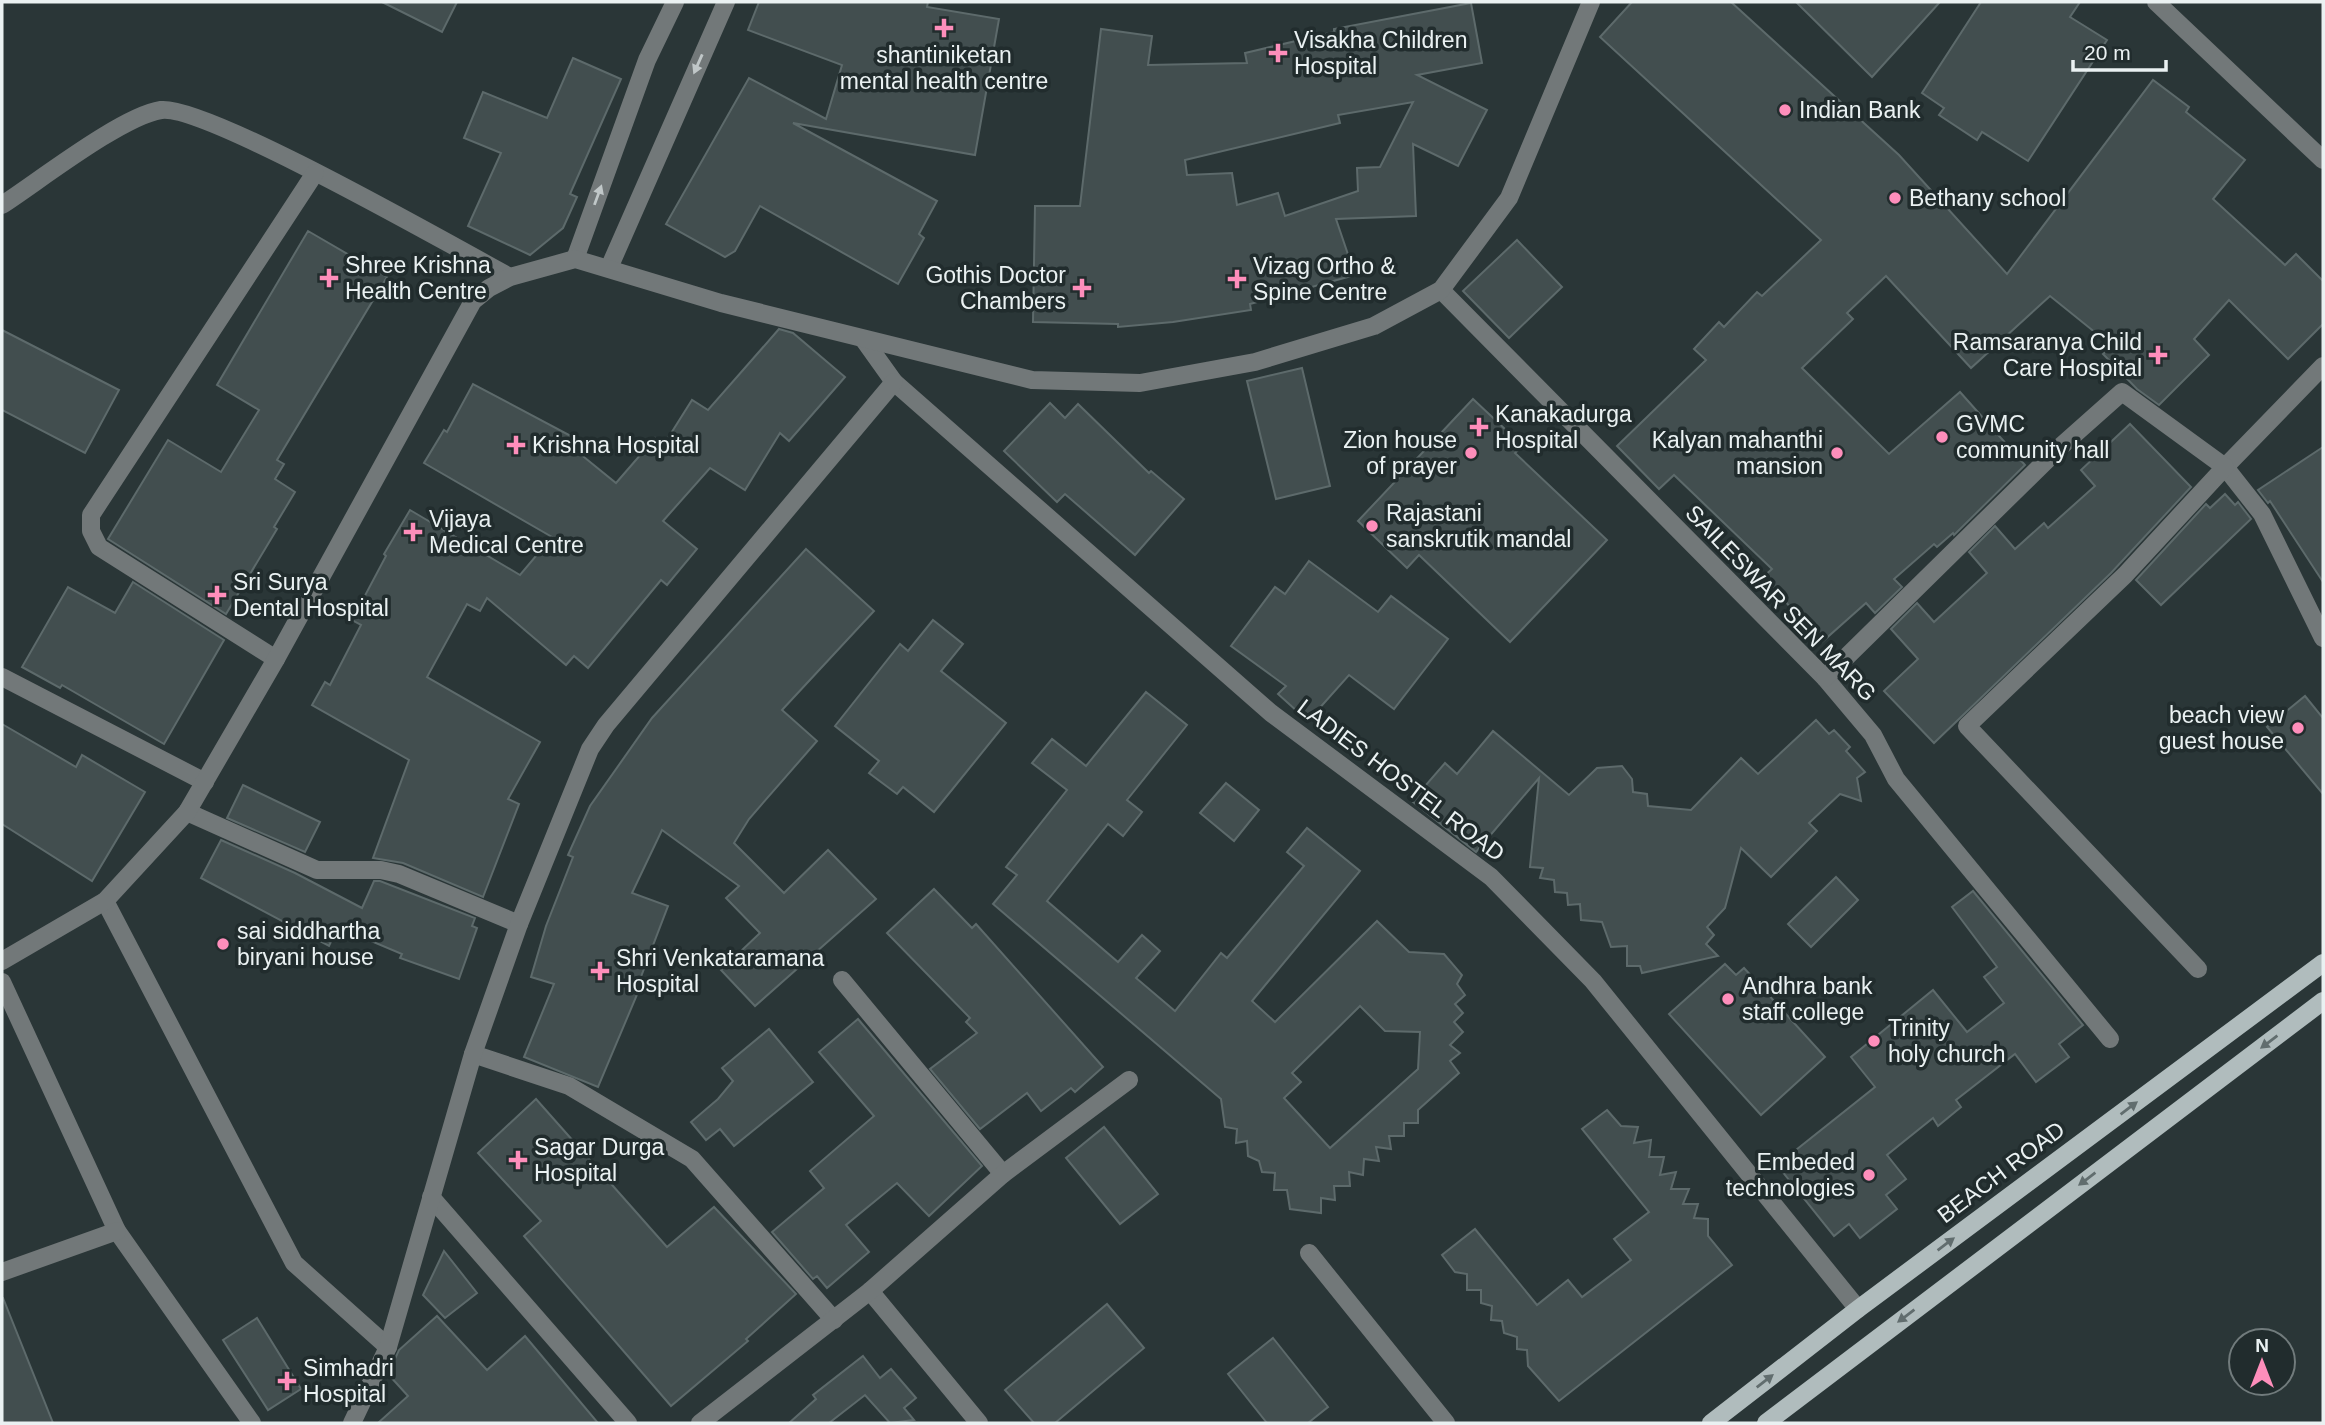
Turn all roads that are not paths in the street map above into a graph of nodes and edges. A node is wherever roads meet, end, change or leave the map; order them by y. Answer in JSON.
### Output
{"nodes":[{"id":1,"x":675,"y":2,"type":"edge"},
{"id":2,"x":726,"y":2,"type":"edge"},
{"id":3,"x":1591,"y":2,"type":"edge"},
{"id":4,"x":2156,"y":2,"type":"edge"},
{"id":5,"x":2323,"y":160,"type":"edge"},
{"id":6,"x":316,"y":173,"type":"junction"},
{"id":7,"x":2,"y":205,"type":"edge"},
{"id":8,"x":575,"y":259,"type":"junction"},
{"id":9,"x":609,"y":268,"type":"junction"},
{"id":10,"x":510,"y":277,"type":"junction"},
{"id":11,"x":1441,"y":290,"type":"junction"},
{"id":12,"x":864,"y":340,"type":"junction"},
{"id":13,"x":2323,"y":366,"type":"edge"},
{"id":14,"x":894,"y":383,"type":"junction"},
{"id":15,"x":2225,"y":467,"type":"junction"},
{"id":16,"x":2323,"y":638,"type":"edge"},
{"id":17,"x":276,"y":659,"type":"junction"},
{"id":18,"x":2,"y":677,"type":"edge"},
{"id":19,"x":1825,"y":678,"type":"junction"},
{"id":20,"x":205,"y":782,"type":"junction"},
{"id":21,"x":187,"y":812,"type":"junction"},
{"id":22,"x":105,"y":901,"type":"junction"},
{"id":23,"x":519,"y":924,"type":"junction"},
{"id":24,"x":2,"y":961,"type":"edge"},
{"id":25,"x":2323,"y":963,"type":"edge"},
{"id":26,"x":2198,"y":970,"type":"dead end"},
{"id":27,"x":842,"y":980,"type":"dead end"},
{"id":28,"x":2,"y":982,"type":"edge"},
{"id":29,"x":2323,"y":1001,"type":"edge"},
{"id":30,"x":2110,"y":1039,"type":"dead end"},
{"id":31,"x":473,"y":1054,"type":"junction"},
{"id":32,"x":1129,"y":1080,"type":"dead end"},
{"id":33,"x":1003,"y":1174,"type":"junction"},
{"id":34,"x":432,"y":1197,"type":"junction"},
{"id":35,"x":117,"y":1231,"type":"junction"},
{"id":36,"x":1309,"y":1253,"type":"dead end"},
{"id":37,"x":2,"y":1272,"type":"edge"},
{"id":38,"x":870,"y":1291,"type":"junction"},
{"id":39,"x":1858,"y":1309,"type":"junction"},
{"id":40,"x":834,"y":1320,"type":"junction"},
{"id":41,"x":388,"y":1347,"type":"junction"},
{"id":42,"x":252,"y":1423,"type":"edge"},
{"id":43,"x":352,"y":1423,"type":"edge"},
{"id":44,"x":628,"y":1423,"type":"edge"},
{"id":45,"x":700,"y":1423,"type":"edge"},
{"id":46,"x":978,"y":1423,"type":"edge"},
{"id":47,"x":1446,"y":1423,"type":"edge"},
{"id":48,"x":1711,"y":1423,"type":"edge"},
{"id":49,"x":1766,"y":1423,"type":"edge"}],
"edges":[{"from":8,"to":1,"type":"street","one_way":true},
{"from":2,"to":9,"type":"street","one_way":true},
{"from":3,"to":11,"type":"street"},
{"from":4,"to":5,"type":"street"},
{"from":6,"to":7,"type":"street"},
{"from":6,"to":10,"type":"street"},
{"from":6,"to":17,"type":"street"},
{"from":8,"to":9,"type":"street"},
{"from":8,"to":10,"type":"street"},
{"from":9,"to":12,"type":"street"},
{"from":10,"to":17,"type":"street"},
{"from":11,"to":12,"type":"street"},
{"from":11,"to":19,"type":"street","name":"SAILESWAR SEN MARG"},
{"from":12,"to":14,"type":"street","name":"LADIES HOSTEL ROAD"},
{"from":13,"to":15,"type":"street"},
{"from":14,"to":23,"type":"street"},
{"from":14,"to":39,"type":"street","name":"LADIES HOSTEL ROAD"},
{"from":15,"to":16,"type":"street"},
{"from":15,"to":19,"type":"street"},
{"from":15,"to":26,"type":"street"},
{"from":17,"to":20,"type":"street"},
{"from":18,"to":20,"type":"street"},
{"from":19,"to":30,"type":"street","name":"SAILESWAR SEN MARG"},
{"from":20,"to":21,"type":"street"},
{"from":21,"to":22,"type":"street"},
{"from":21,"to":23,"type":"street"},
{"from":22,"to":24,"type":"street"},
{"from":22,"to":41,"type":"street"},
{"from":23,"to":31,"type":"street"},
{"from":39,"to":25,"type":"main road","name":"BEACH ROAD","one_way":true},
{"from":27,"to":33,"type":"street"},
{"from":28,"to":35,"type":"street"},
{"from":29,"to":49,"type":"main road","one_way":true},
{"from":31,"to":34,"type":"street"},
{"from":31,"to":40,"type":"street"},
{"from":32,"to":33,"type":"street"},
{"from":33,"to":38,"type":"street"},
{"from":34,"to":41,"type":"street"},
{"from":34,"to":44,"type":"street"},
{"from":35,"to":37,"type":"street"},
{"from":35,"to":42,"type":"street"},
{"from":36,"to":47,"type":"street"},
{"from":38,"to":40,"type":"street"},
{"from":38,"to":46,"type":"street"},
{"from":48,"to":39,"type":"main road","name":"BEACH ROAD","one_way":true},
{"from":40,"to":45,"type":"street"},
{"from":41,"to":43,"type":"street"}]}
